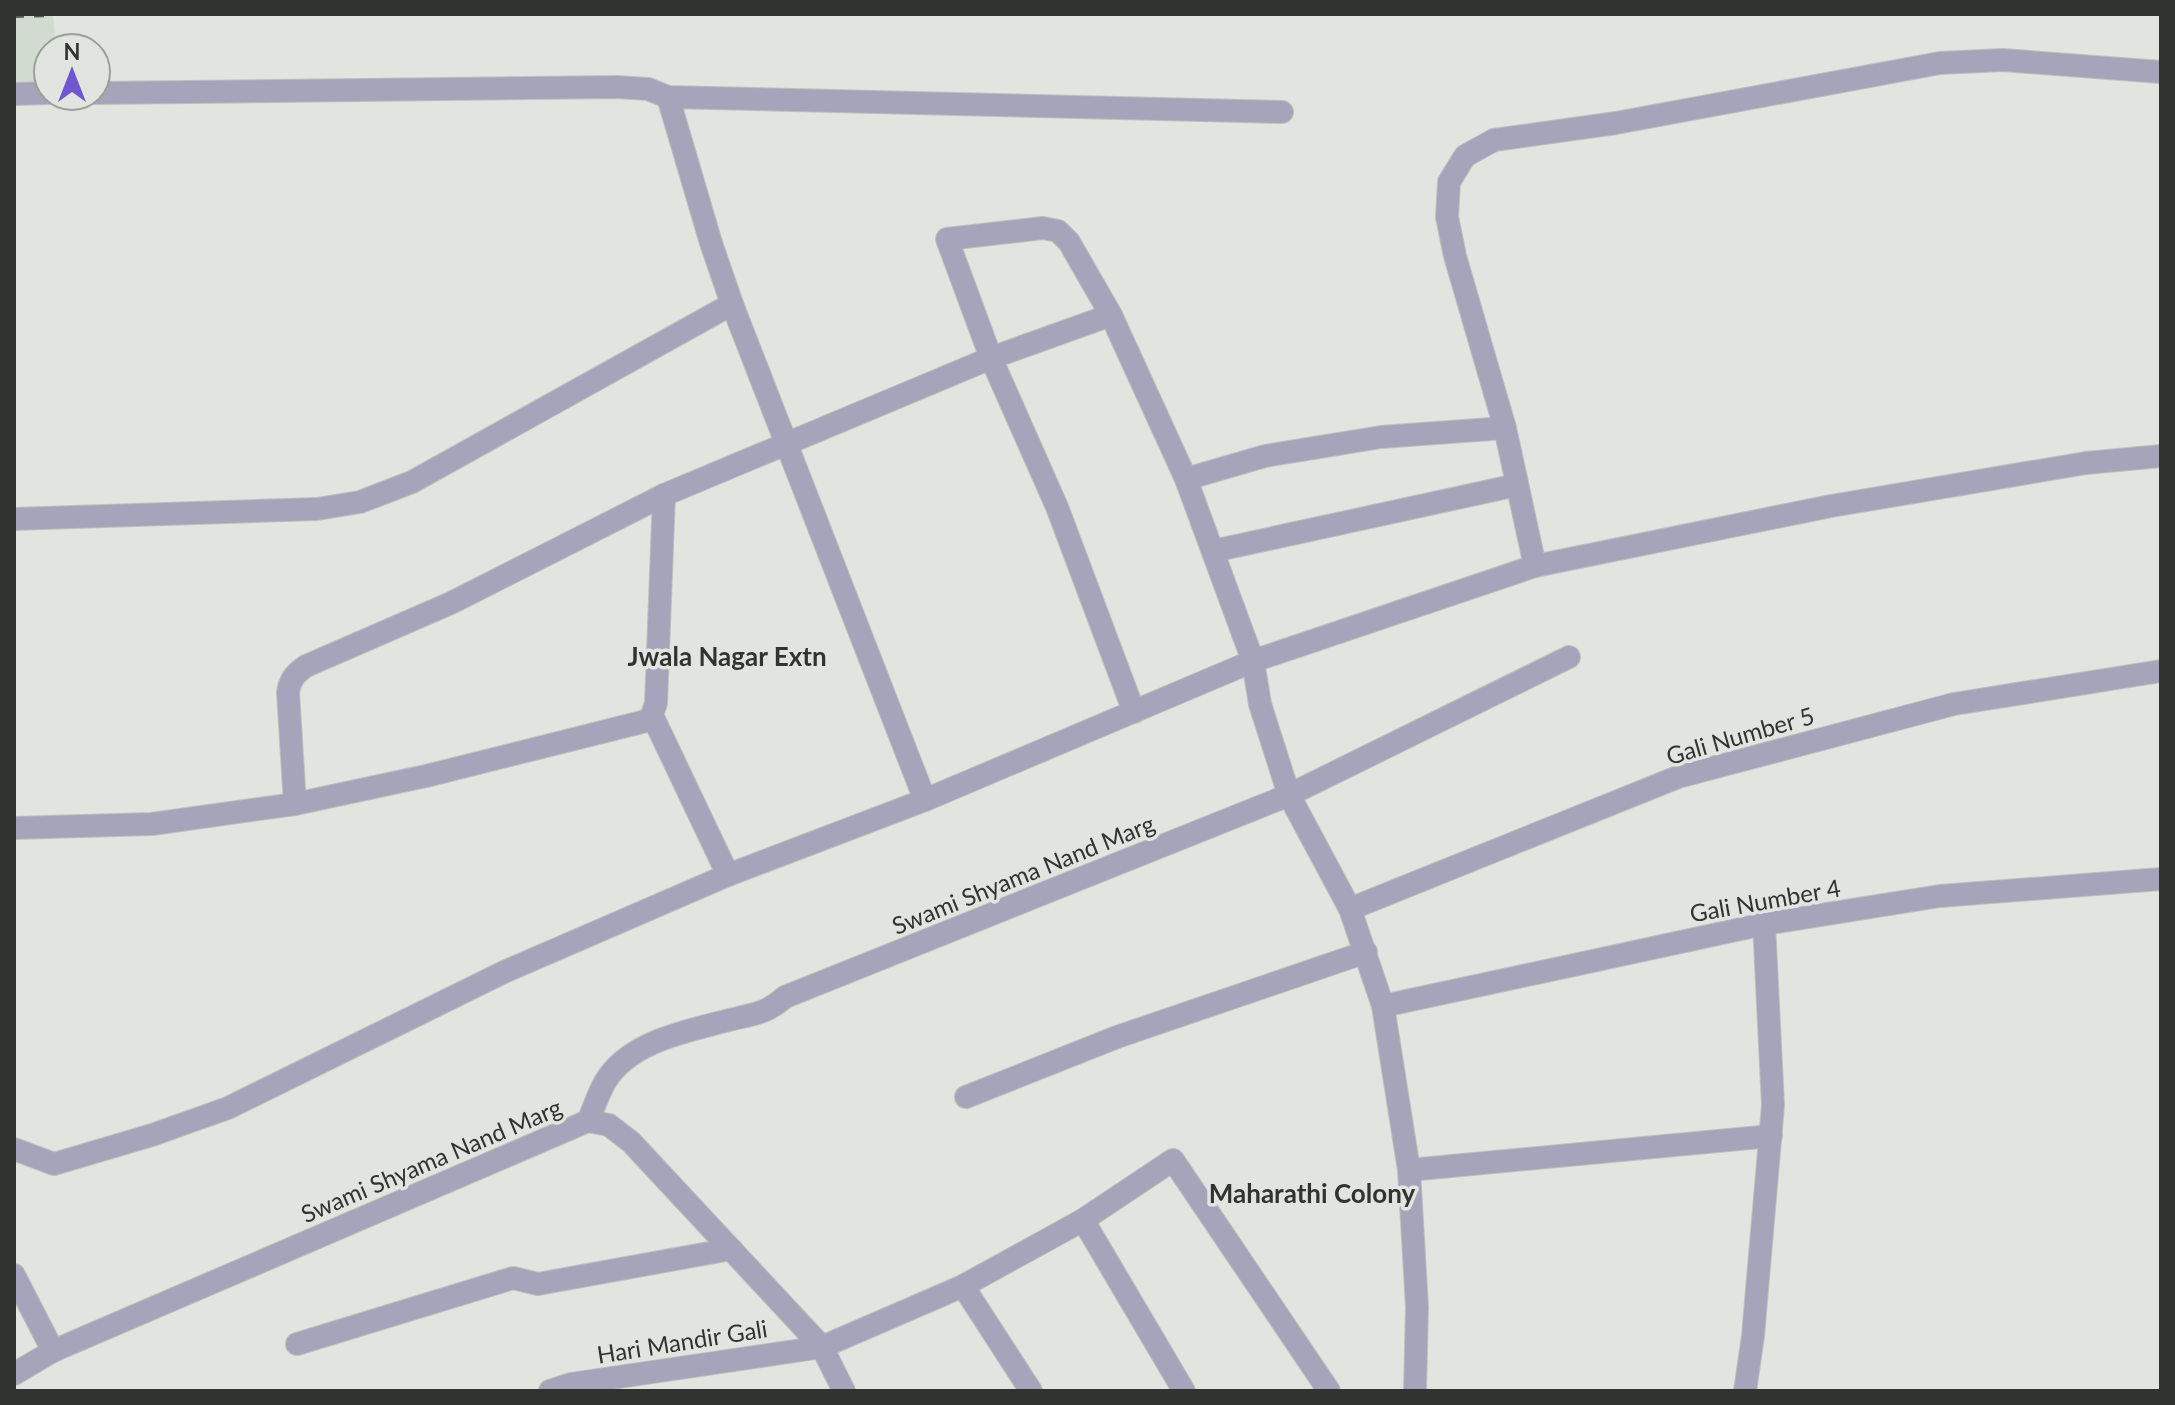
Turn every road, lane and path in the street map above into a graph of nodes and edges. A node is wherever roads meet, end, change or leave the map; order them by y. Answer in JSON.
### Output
{"nodes":[{"id":1,"x":2161,"y":72,"type":"edge"},
{"id":2,"x":112,"y":93,"type":"edge"},
{"id":3,"x":668,"y":97,"type":"junction"},
{"id":4,"x":1282,"y":112,"type":"dead end"},
{"id":5,"x":732,"y":304,"type":"junction"},
{"id":6,"x":1111,"y":315,"type":"junction"},
{"id":7,"x":991,"y":358,"type":"junction"},
{"id":8,"x":1505,"y":428,"type":"junction"},
{"id":9,"x":786,"y":442,"type":"junction"},
{"id":10,"x":2161,"y":456,"type":"edge"},
{"id":11,"x":1186,"y":479,"type":"junction"},
{"id":12,"x":1517,"y":485,"type":"junction"},
{"id":13,"x":664,"y":495,"type":"junction"},
{"id":14,"x":14,"y":519,"type":"edge"},
{"id":15,"x":1213,"y":551,"type":"junction"},
{"id":16,"x":1535,"y":566,"type":"junction"},
{"id":17,"x":1569,"y":657,"type":"dead end"},
{"id":18,"x":1253,"y":661,"type":"junction"},
{"id":19,"x":2161,"y":671,"type":"edge"},
{"id":20,"x":1134,"y":712,"type":"junction"},
{"id":21,"x":652,"y":715,"type":"junction"},
{"id":22,"x":1289,"y":795,"type":"junction"},
{"id":23,"x":925,"y":800,"type":"junction"},
{"id":24,"x":295,"y":804,"type":"junction"},
{"id":25,"x":14,"y":828,"type":"edge"},
{"id":26,"x":728,"y":875,"type":"junction"},
{"id":27,"x":2161,"y":879,"type":"edge"},
{"id":28,"x":1350,"y":909,"type":"junction"},
{"id":29,"x":1764,"y":924,"type":"junction"},
{"id":30,"x":1366,"y":952,"type":"junction"},
{"id":31,"x":1383,"y":1006,"type":"junction"},
{"id":32,"x":966,"y":1097,"type":"dead end"},
{"id":33,"x":588,"y":1121,"type":"junction"},
{"id":34,"x":1771,"y":1136,"type":"junction"},
{"id":35,"x":14,"y":1149,"type":"edge"},
{"id":36,"x":1409,"y":1170,"type":"junction"},
{"id":37,"x":1083,"y":1220,"type":"junction"},
{"id":38,"x":731,"y":1249,"type":"junction"},
{"id":39,"x":14,"y":1275,"type":"edge"},
{"id":40,"x":963,"y":1286,"type":"junction"},
{"id":41,"x":297,"y":1344,"type":"dead end"},
{"id":42,"x":822,"y":1347,"type":"junction"},
{"id":43,"x":53,"y":1351,"type":"junction"},
{"id":44,"x":14,"y":1374,"type":"edge"},
{"id":45,"x":550,"y":1391,"type":"edge"},
{"id":46,"x":844,"y":1391,"type":"edge"},
{"id":47,"x":1031,"y":1391,"type":"edge"},
{"id":48,"x":1184,"y":1391,"type":"edge"},
{"id":49,"x":1329,"y":1391,"type":"edge"},
{"id":50,"x":1415,"y":1391,"type":"edge"},
{"id":51,"x":1745,"y":1391,"type":"edge"}],
"edges":[{"from":1,"to":8,"type":"street"},
{"from":2,"to":3,"type":"street"},
{"from":3,"to":4,"type":"street"},
{"from":3,"to":5,"type":"street"},
{"from":5,"to":9,"type":"street"},
{"from":5,"to":14,"type":"street"},
{"from":6,"to":7,"type":"street"},
{"from":6,"to":7,"type":"street"},
{"from":6,"to":11,"type":"street"},
{"from":7,"to":9,"type":"street"},
{"from":7,"to":20,"type":"street"},
{"from":8,"to":11,"type":"street"},
{"from":8,"to":12,"type":"street"},
{"from":9,"to":13,"type":"street"},
{"from":9,"to":23,"type":"street"},
{"from":10,"to":16,"type":"street"},
{"from":11,"to":15,"type":"street"},
{"from":12,"to":15,"type":"street"},
{"from":12,"to":16,"type":"street"},
{"from":13,"to":21,"type":"street"},
{"from":13,"to":24,"type":"street"},
{"from":15,"to":18,"type":"street"},
{"from":16,"to":18,"type":"street"},
{"from":17,"to":22,"type":"street","name":"Swami Shyama Nand Marg"},
{"from":18,"to":20,"type":"street"},
{"from":18,"to":22,"type":"street"},
{"from":19,"to":28,"type":"street","name":"Gali Number 5"},
{"from":20,"to":23,"type":"street"},
{"from":21,"to":24,"type":"street"},
{"from":21,"to":26,"type":"street"},
{"from":22,"to":28,"type":"street"},
{"from":22,"to":33,"type":"street","name":"Swami Shyama Nand Marg"},
{"from":23,"to":26,"type":"street"},
{"from":24,"to":25,"type":"street"},
{"from":26,"to":35,"type":"street"},
{"from":27,"to":29,"type":"street","name":"Gali Number 4"},
{"from":28,"to":30,"type":"street"},
{"from":29,"to":31,"type":"street","name":"Gali Number 4"},
{"from":29,"to":34,"type":"street"},
{"from":30,"to":31,"type":"street"},
{"from":30,"to":32,"type":"street"},
{"from":31,"to":36,"type":"street"},
{"from":33,"to":38,"type":"street"},
{"from":33,"to":43,"type":"street","name":"Swami Shyama Nand Marg"},
{"from":34,"to":36,"type":"street"},
{"from":34,"to":51,"type":"street"},
{"from":36,"to":50,"type":"street"},
{"from":37,"to":40,"type":"street","name":"Hari Mandir Gali"},
{"from":37,"to":48,"type":"street"},
{"from":37,"to":49,"type":"street","name":"Hari Mandir Gali"},
{"from":38,"to":41,"type":"street"},
{"from":38,"to":42,"type":"street"},
{"from":39,"to":43,"type":"street"},
{"from":40,"to":42,"type":"street","name":"Hari Mandir Gali"},
{"from":40,"to":47,"type":"street"},
{"from":42,"to":45,"type":"street","name":"Hari Mandir Gali"},
{"from":42,"to":46,"type":"street"},
{"from":43,"to":44,"type":"street","name":"Swami Shyama Nand Marg"}]}
